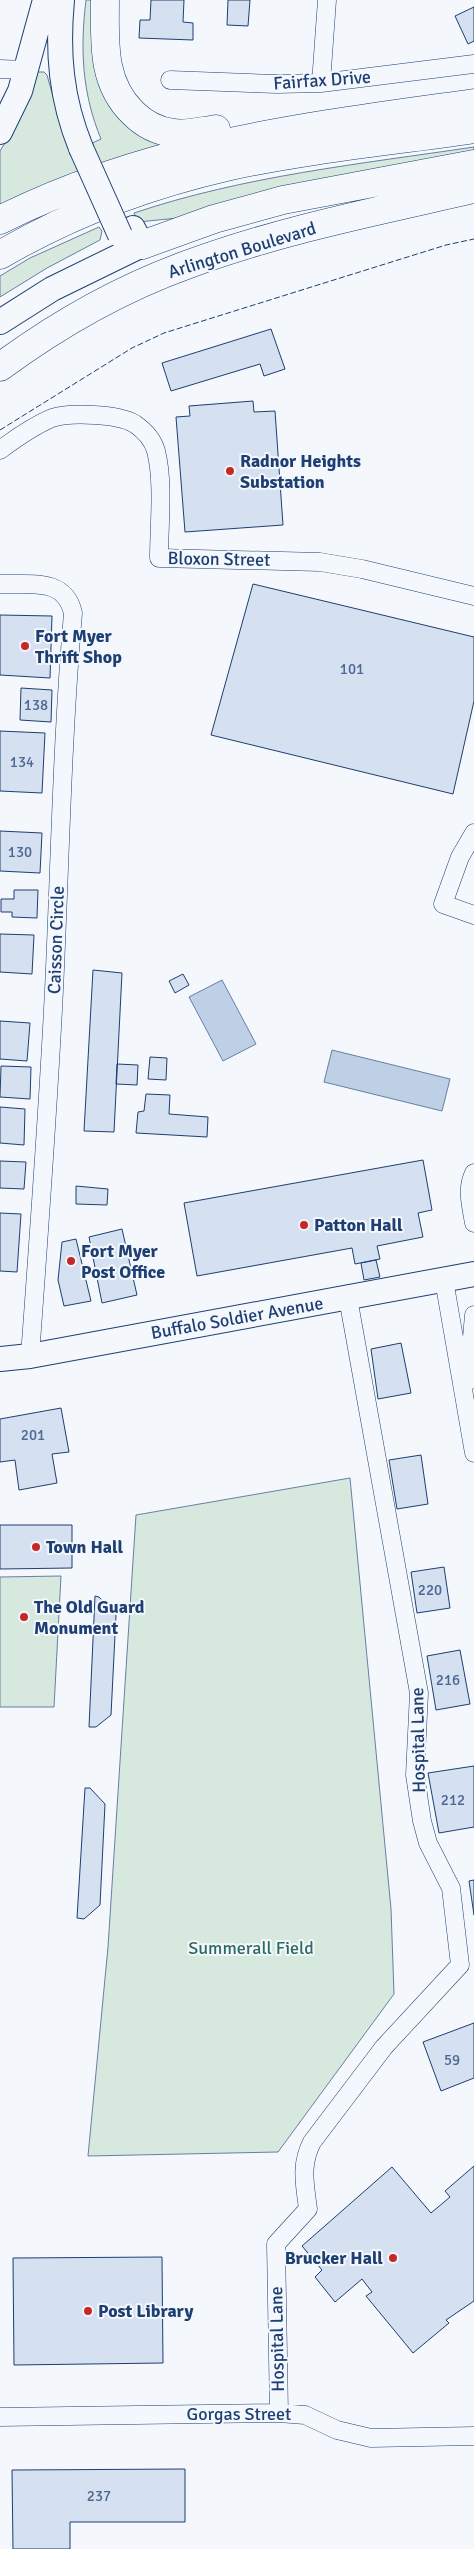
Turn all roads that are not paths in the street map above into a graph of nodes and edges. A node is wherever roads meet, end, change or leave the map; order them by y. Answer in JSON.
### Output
{"nodes":[{"id":1,"x":45,"y":0,"type":"edge"},
{"id":2,"x":62,"y":0,"type":"edge"},
{"id":3,"x":78,"y":0,"type":"edge"},
{"id":4,"x":105,"y":0,"type":"edge"},
{"id":5,"x":327,"y":0,"type":"edge"},
{"id":6,"x":474,"y":64,"type":"edge"},
{"id":7,"x":0,"y":69,"type":"edge"},
{"id":8,"x":27,"y":70,"type":"junction"},
{"id":9,"x":170,"y":80,"type":"dead end"},
{"id":10,"x":321,"y":83,"type":"junction"},
{"id":11,"x":474,"y":103,"type":"edge"},
{"id":12,"x":332,"y":123,"type":"junction"},
{"id":13,"x":474,"y":130,"type":"edge"},
{"id":14,"x":0,"y":132,"type":"edge"},
{"id":15,"x":87,"y":145,"type":"junction"},
{"id":16,"x":474,"y":164,"type":"edge"},
{"id":17,"x":474,"y":189,"type":"edge"},
{"id":18,"x":0,"y":220,"type":"edge"},
{"id":19,"x":131,"y":240,"type":"junction"},
{"id":20,"x":0,"y":255,"type":"edge"},
{"id":21,"x":0,"y":322,"type":"edge"},
{"id":22,"x":0,"y":367,"type":"edge"},
{"id":23,"x":0,"y":450,"type":"edge"},
{"id":24,"x":0,"y":584,"type":"edge"},
{"id":25,"x":474,"y":596,"type":"edge"},
{"id":26,"x":474,"y":832,"type":"edge"},
{"id":27,"x":474,"y":915,"type":"edge"},
{"id":28,"x":474,"y":1173,"type":"edge"},
{"id":29,"x":474,"y":1223,"type":"edge"},
{"id":30,"x":474,"y":1274,"type":"edge"},
{"id":31,"x":444,"y":1280,"type":"junction"},
{"id":32,"x":348,"y":1298,"type":"junction"},
{"id":33,"x":474,"y":1315,"type":"edge"},
{"id":34,"x":30,"y":1356,"type":"junction"},
{"id":35,"x":2,"y":1361,"type":"edge"},
{"id":36,"x":470,"y":1406,"type":"edge"},
{"id":37,"x":474,"y":1453,"type":"edge"},
{"id":38,"x":279,"y":2413,"type":"junction"},
{"id":39,"x":0,"y":2417,"type":"edge"},
{"id":40,"x":474,"y":2436,"type":"edge"}],
"edges":[{"from":1,"to":8,"type":"main road"},
{"from":2,"to":15,"type":"main road"},
{"from":3,"to":15,"type":"main road"},
{"from":4,"to":12,"type":"highway"},
{"from":5,"to":10,"type":"street"},
{"from":6,"to":10,"type":"street","name":"Fairfax Drive"},
{"from":7,"to":8,"type":"street"},
{"from":8,"to":14,"type":"main road"},
{"from":9,"to":10,"type":"street","name":"Fairfax Drive"},
{"from":11,"to":12,"type":"highway"},
{"from":12,"to":18,"type":"highway"},
{"from":13,"to":20,"type":"highway"},
{"from":15,"to":19,"type":"main road","bridge":true},
{"from":16,"to":19,"type":"highway"},
{"from":17,"to":22,"type":"highway","name":"Arlington Boulevard"},
{"from":19,"to":21,"type":"main road"},
{"from":23,"to":25,"type":"street","name":"Bloxon Street"},
{"from":24,"to":34,"type":"street","name":"Caisson Circle"},
{"from":26,"to":27,"type":"street"},
{"from":28,"to":29,"type":"street"},
{"from":30,"to":31,"type":"main road","name":"Buffalo Soldier Avenue"},
{"from":31,"to":32,"type":"main road","name":"Buffalo Soldier Avenue"},
{"from":31,"to":36,"type":"street"},
{"from":32,"to":34,"type":"main road","name":"Buffalo Soldier Avenue"},
{"from":32,"to":38,"type":"street","name":"Hospital Lane"},
{"from":33,"to":36,"type":"street"},
{"from":34,"to":35,"type":"main road","name":"Buffalo Soldier Avenue"},
{"from":36,"to":37,"type":"street"},
{"from":38,"to":39,"type":"street","name":"Gorgas Street"},
{"from":38,"to":40,"type":"street","name":"Gorgas Street"}]}
